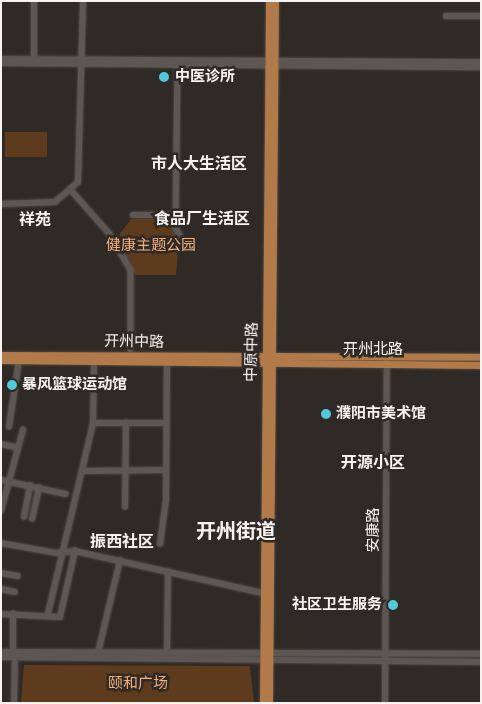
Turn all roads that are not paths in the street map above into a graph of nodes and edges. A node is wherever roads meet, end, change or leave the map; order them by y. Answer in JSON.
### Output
{"nodes":[{"id":1,"x":34,"y":1,"type":"edge"},
{"id":2,"x":83,"y":1,"type":"edge"},
{"id":3,"x":269,"y":1,"type":"edge"},
{"id":4,"x":275,"y":1,"type":"edge"},
{"id":5,"x":446,"y":16,"type":"dead end"},
{"id":6,"x":481,"y":16,"type":"edge"},
{"id":7,"x":1,"y":58,"type":"edge"},
{"id":8,"x":34,"y":61,"type":"junction"},
{"id":9,"x":83,"y":61,"type":"junction"},
{"id":10,"x":481,"y":62,"type":"edge"},
{"id":11,"x":1,"y":63,"type":"edge"},
{"id":12,"x":271,"y":63,"type":"junction"},
{"id":13,"x":178,"y":64,"type":"junction"},
{"id":14,"x":481,"y":67,"type":"edge"},
{"id":15,"x":72,"y":191,"type":"junction"},
{"id":16,"x":1,"y":204,"type":"edge"},
{"id":17,"x":176,"y":215,"type":"junction"},
{"id":18,"x":133,"y":216,"type":"dead end"},
{"id":19,"x":180,"y":236,"type":"dead end"},
{"id":20,"x":131,"y":349,"type":"dead end"},
{"id":21,"x":1,"y":355,"type":"edge"},
{"id":22,"x":481,"y":357,"type":"edge"},
{"id":23,"x":1,"y":360,"type":"edge"},
{"id":24,"x":269,"y":360,"type":"junction"},
{"id":25,"x":387,"y":360,"type":"junction"},
{"id":26,"x":167,"y":362,"type":"junction"},
{"id":27,"x":481,"y":365,"type":"edge"},
{"id":28,"x":18,"y":367,"type":"dead end"},
{"id":29,"x":94,"y":367,"type":"dead end"},
{"id":30,"x":93,"y":423,"type":"junction"},
{"id":31,"x":126,"y":423,"type":"junction"},
{"id":32,"x":166,"y":423,"type":"junction"},
{"id":33,"x":9,"y":427,"type":"dead end"},
{"id":34,"x":23,"y":430,"type":"dead end"},
{"id":35,"x":1,"y":444,"type":"edge"},
{"id":36,"x":16,"y":447,"type":"junction"},
{"id":37,"x":83,"y":470,"type":"junction"},
{"id":38,"x":126,"y":470,"type":"junction"},
{"id":39,"x":166,"y":470,"type":"junction"},
{"id":40,"x":1,"y":480,"type":"edge"},
{"id":41,"x":8,"y":481,"type":"junction"},
{"id":42,"x":30,"y":486,"type":"junction"},
{"id":43,"x":39,"y":488,"type":"junction"},
{"id":44,"x":66,"y":494,"type":"dead end"},
{"id":45,"x":125,"y":507,"type":"dead end"},
{"id":46,"x":1,"y":511,"type":"edge"},
{"id":47,"x":24,"y":517,"type":"dead end"},
{"id":48,"x":32,"y":519,"type":"dead end"},
{"id":49,"x":1,"y":543,"type":"edge"},
{"id":50,"x":160,"y":544,"type":"dead end"},
{"id":51,"x":75,"y":551,"type":"junction"},
{"id":52,"x":62,"y":553,"type":"junction"},
{"id":53,"x":120,"y":561,"type":"junction"},
{"id":54,"x":168,"y":572,"type":"junction"},
{"id":55,"x":1,"y":573,"type":"edge"},
{"id":56,"x":18,"y":576,"type":"dead end"},
{"id":57,"x":1,"y":589,"type":"edge"},
{"id":58,"x":15,"y":592,"type":"dead end"},
{"id":59,"x":263,"y":592,"type":"junction"},
{"id":60,"x":1,"y":614,"type":"edge"},
{"id":61,"x":13,"y":614,"type":"junction"},
{"id":62,"x":48,"y":614,"type":"junction"},
{"id":63,"x":1,"y":652,"type":"edge"},
{"id":64,"x":98,"y":653,"type":"junction"},
{"id":65,"x":167,"y":653,"type":"junction"},
{"id":66,"x":14,"y":654,"type":"junction"},
{"id":67,"x":386,"y":654,"type":"junction"},
{"id":68,"x":481,"y":654,"type":"edge"},
{"id":69,"x":266,"y":656,"type":"junction"},
{"id":70,"x":1,"y":657,"type":"edge"},
{"id":71,"x":386,"y":661,"type":"junction"},
{"id":72,"x":481,"y":662,"type":"edge"},
{"id":73,"x":14,"y":703,"type":"edge"},
{"id":74,"x":262,"y":703,"type":"edge"},
{"id":75,"x":269,"y":703,"type":"edge"},
{"id":76,"x":385,"y":703,"type":"edge"}],
"edges":[{"from":1,"to":8,"type":"street"},
{"from":2,"to":9,"type":"street"},
{"from":3,"to":12,"type":"main road","name":"中原中路"},
{"from":4,"to":12,"type":"main road","name":"中原中路"},
{"from":5,"to":6,"type":"street"},
{"from":7,"to":8,"type":"street"},
{"from":8,"to":9,"type":"street"},
{"from":8,"to":11,"type":"street"},
{"from":9,"to":12,"type":"street"},
{"from":9,"to":13,"type":"street"},
{"from":9,"to":15,"type":"street"},
{"from":10,"to":12,"type":"street"},
{"from":12,"to":13,"type":"street"},
{"from":12,"to":14,"type":"street"},
{"from":12,"to":24,"type":"main road","name":"中原中路"},
{"from":13,"to":17,"type":"street"},
{"from":15,"to":16,"type":"street"},
{"from":15,"to":20,"type":"street"},
{"from":17,"to":18,"type":"street"},
{"from":17,"to":19,"type":"street"},
{"from":21,"to":24,"type":"main road","name":"开州中路"},
{"from":22,"to":25,"type":"main road","name":"开州北路"},
{"from":23,"to":26,"type":"main road","name":"开州中路"},
{"from":24,"to":25,"type":"main road","name":"开州北路"},
{"from":24,"to":26,"type":"main road","name":"开州中路"},
{"from":24,"to":59,"type":"main road","name":"中原中路"},
{"from":24,"to":69,"type":"main road","name":"中原中路"},
{"from":25,"to":27,"type":"main road","name":"开州北路"},
{"from":25,"to":67,"type":"street","name":"安康路"},
{"from":26,"to":32,"type":"street"},
{"from":28,"to":33,"type":"street"},
{"from":29,"to":30,"type":"street"},
{"from":30,"to":31,"type":"street"},
{"from":30,"to":37,"type":"street"},
{"from":31,"to":32,"type":"street"},
{"from":31,"to":38,"type":"street"},
{"from":32,"to":39,"type":"street"},
{"from":34,"to":36,"type":"street"},
{"from":35,"to":36,"type":"street"},
{"from":36,"to":41,"type":"street"},
{"from":37,"to":38,"type":"street"},
{"from":37,"to":52,"type":"street"},
{"from":38,"to":39,"type":"street"},
{"from":38,"to":45,"type":"street"},
{"from":39,"to":50,"type":"street"},
{"from":40,"to":41,"type":"street"},
{"from":41,"to":42,"type":"street"},
{"from":41,"to":46,"type":"street"},
{"from":42,"to":43,"type":"street"},
{"from":42,"to":47,"type":"street"},
{"from":43,"to":44,"type":"street"},
{"from":43,"to":48,"type":"street"},
{"from":49,"to":52,"type":"street"},
{"from":51,"to":52,"type":"street"},
{"from":51,"to":53,"type":"street"},
{"from":51,"to":62,"type":"street"},
{"from":52,"to":62,"type":"street"},
{"from":53,"to":54,"type":"street"},
{"from":53,"to":64,"type":"street"},
{"from":54,"to":59,"type":"street"},
{"from":54,"to":65,"type":"street"},
{"from":55,"to":56,"type":"street"},
{"from":57,"to":58,"type":"street"},
{"from":59,"to":69,"type":"main road","name":"中原中路"},
{"from":60,"to":61,"type":"street"},
{"from":61,"to":62,"type":"street"},
{"from":61,"to":66,"type":"street"},
{"from":63,"to":66,"type":"street"},
{"from":64,"to":65,"type":"street"},
{"from":64,"to":66,"type":"street"},
{"from":65,"to":69,"type":"street"},
{"from":66,"to":69,"type":"street"},
{"from":66,"to":70,"type":"street"},
{"from":66,"to":73,"type":"street"},
{"from":67,"to":68,"type":"street"},
{"from":67,"to":69,"type":"street"},
{"from":67,"to":71,"type":"street","name":"安康路"},
{"from":69,"to":71,"type":"street"},
{"from":69,"to":74,"type":"main road","name":"中原中路"},
{"from":69,"to":75,"type":"main road","name":"中原中路"},
{"from":71,"to":72,"type":"street"},
{"from":71,"to":76,"type":"street","name":"安康路"}]}
